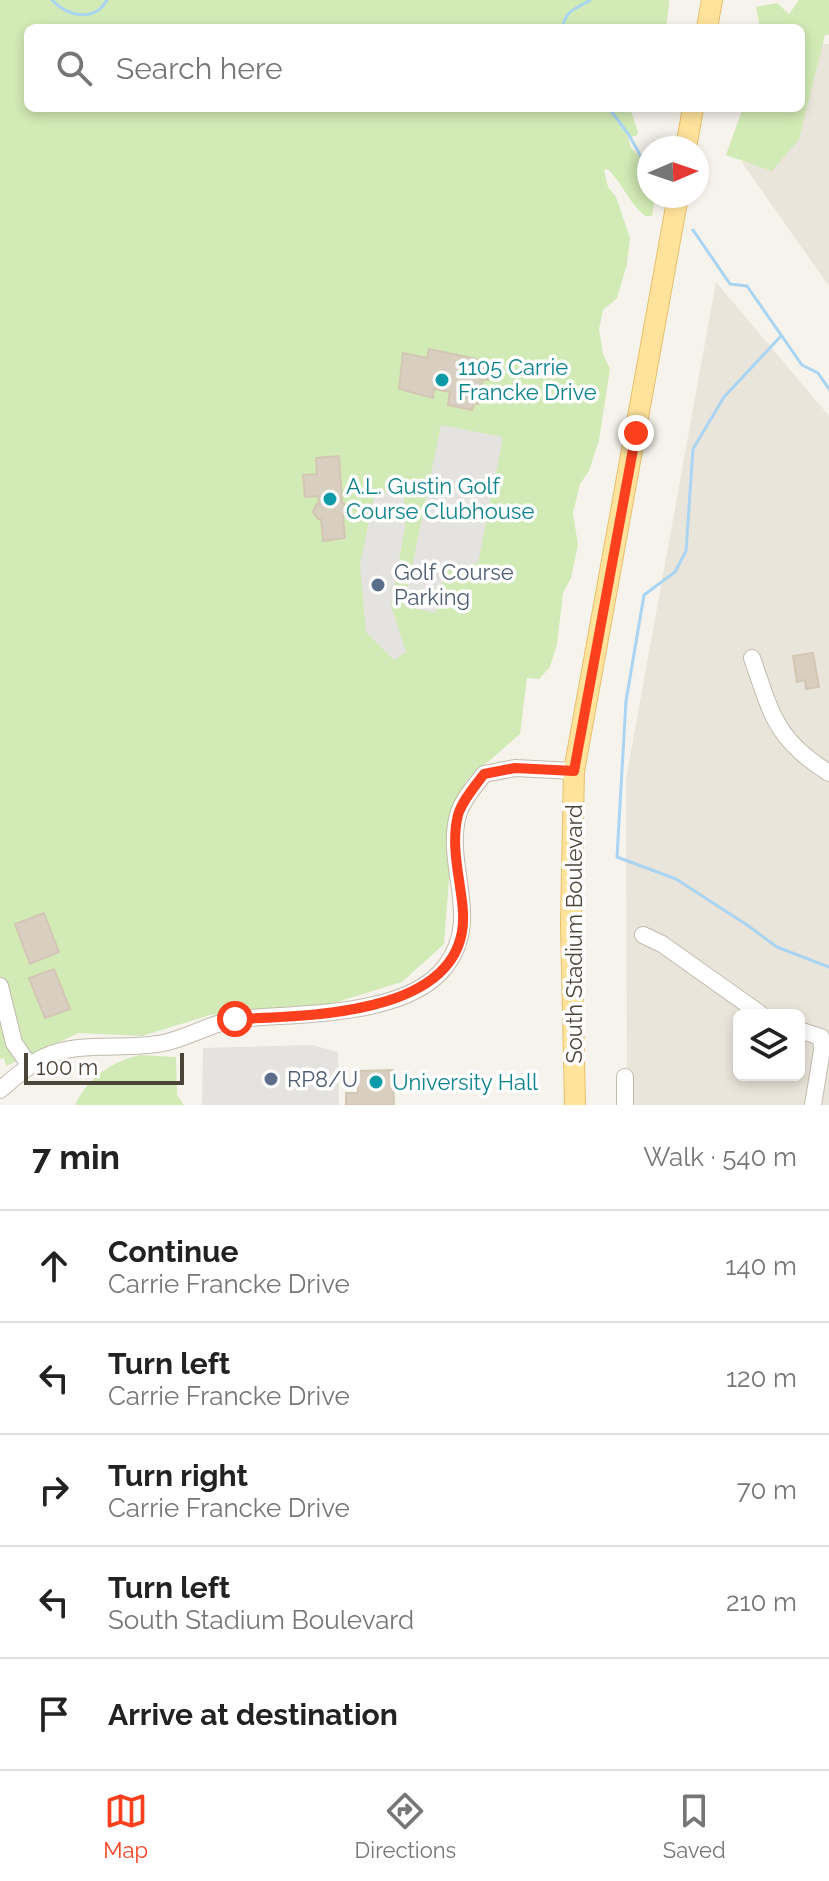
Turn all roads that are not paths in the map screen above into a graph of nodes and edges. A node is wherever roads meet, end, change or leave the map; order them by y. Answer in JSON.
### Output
{"nodes":[{"id":1,"x":712,"y":0,"type":"edge"},
{"id":2,"x":708,"y":24,"type":"edge"},
{"id":3,"x":692,"y":112,"type":"edge"},
{"id":4,"x":688,"y":136,"type":"edge"},
{"id":5,"x":676,"y":208,"type":"edge"},
{"id":6,"x":752,"y":658,"type":"dead end"},
{"id":7,"x":574,"y":771,"type":"junction"},
{"id":8,"x":829,"y":773,"type":"edge"},
{"id":9,"x":643,"y":935,"type":"dead end"},
{"id":10,"x":0,"y":986,"type":"edge"},
{"id":11,"x":754,"y":1009,"type":"edge"},
{"id":12,"x":805,"y":1032,"type":"edge"},
{"id":13,"x":30,"y":1066,"type":"junction"},
{"id":14,"x":625,"y":1077,"type":"dead end"},
{"id":15,"x":0,"y":1090,"type":"edge"},
{"id":16,"x":575,"y":1105,"type":"edge"},
{"id":17,"x":625,"y":1105,"type":"edge"},
{"id":18,"x":813,"y":1105,"type":"edge"}],
"edges":[{"from":1,"to":2,"type":"main road"},
{"from":3,"to":4,"type":"main road"},
{"from":5,"to":7,"type":"main road","name":"South Stadium Boulevard"},
{"from":6,"to":8,"type":"street"},
{"from":7,"to":13,"type":"street"},
{"from":7,"to":16,"type":"main road","name":"South Stadium Boulevard"},
{"from":9,"to":11,"type":"street"},
{"from":10,"to":13,"type":"street"},
{"from":12,"to":18,"type":"street"},
{"from":13,"to":15,"type":"street"},
{"from":14,"to":17,"type":"street"}]}
